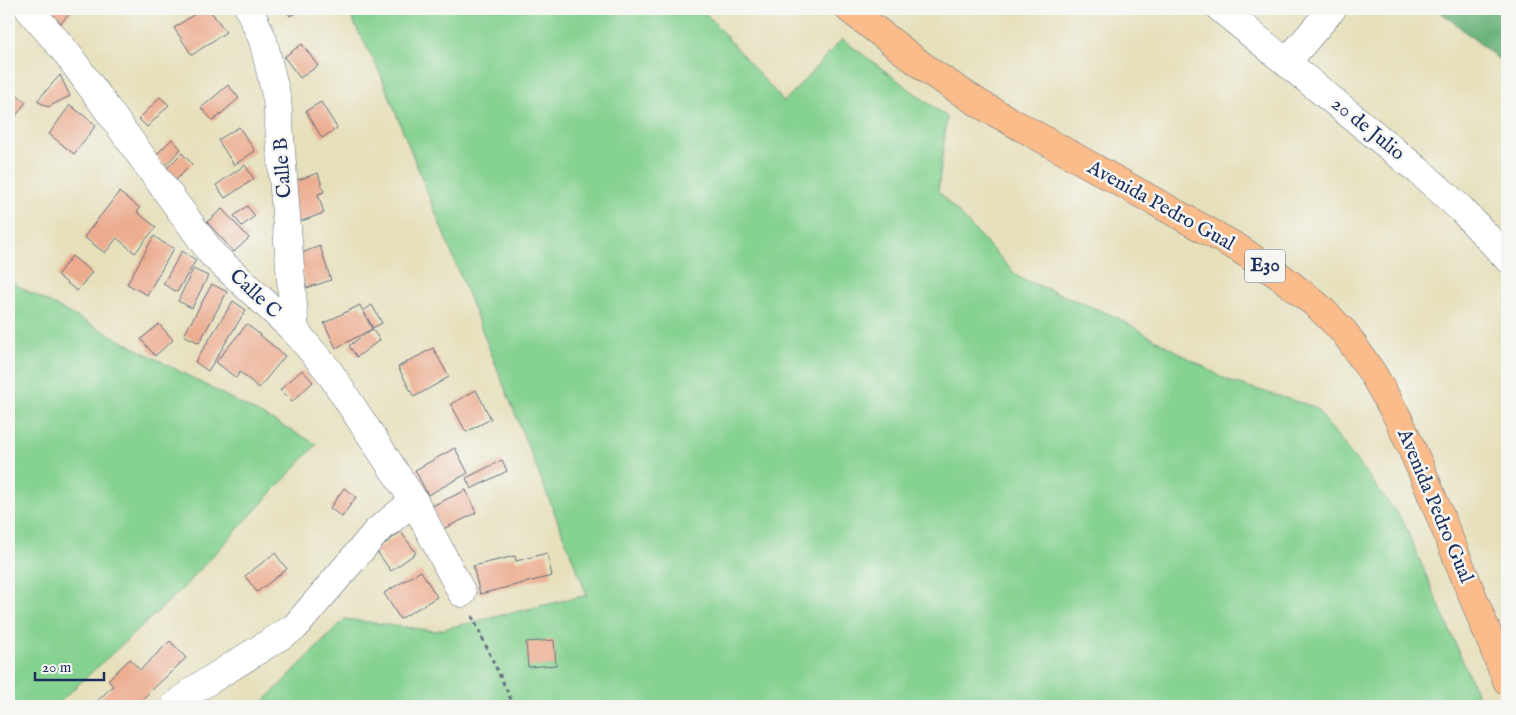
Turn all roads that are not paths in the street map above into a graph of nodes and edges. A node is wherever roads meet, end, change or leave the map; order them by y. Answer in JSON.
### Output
{"nodes":[{"id":1,"x":12,"y":9,"type":"edge"},
{"id":2,"x":29,"y":9,"type":"edge"},
{"id":3,"x":248,"y":9,"type":"edge"},
{"id":4,"x":849,"y":9,"type":"edge"},
{"id":5,"x":1221,"y":9,"type":"edge"},
{"id":6,"x":1332,"y":9,"type":"edge"},
{"id":7,"x":9,"y":13,"type":"edge"},
{"id":8,"x":1286,"y":62,"type":"junction"},
{"id":9,"x":1507,"y":258,"type":"edge"},
{"id":10,"x":295,"y":331,"type":"junction"},
{"id":11,"x":414,"y":501,"type":"junction"},
{"id":12,"x":462,"y":593,"type":"road end"},
{"id":13,"x":1507,"y":681,"type":"edge"},
{"id":14,"x":175,"y":706,"type":"edge"}],
"edges":[{"from":1,"to":7,"type":"street"},
{"from":2,"to":10,"type":"street","name":"Calle C"},
{"from":3,"to":10,"type":"street","name":"Calle B"},
{"from":4,"to":13,"type":"highway","name":"Avenida Pedro Gual","number":"E30"},
{"from":5,"to":8,"type":"street","name":"20 de Julio"},
{"from":6,"to":8,"type":"street"},
{"from":8,"to":9,"type":"street","name":"20 de Julio"},
{"from":10,"to":11,"type":"street","name":"Calle C"},
{"from":11,"to":12,"type":"street","name":"Calle C"},
{"from":11,"to":14,"type":"street"}]}
